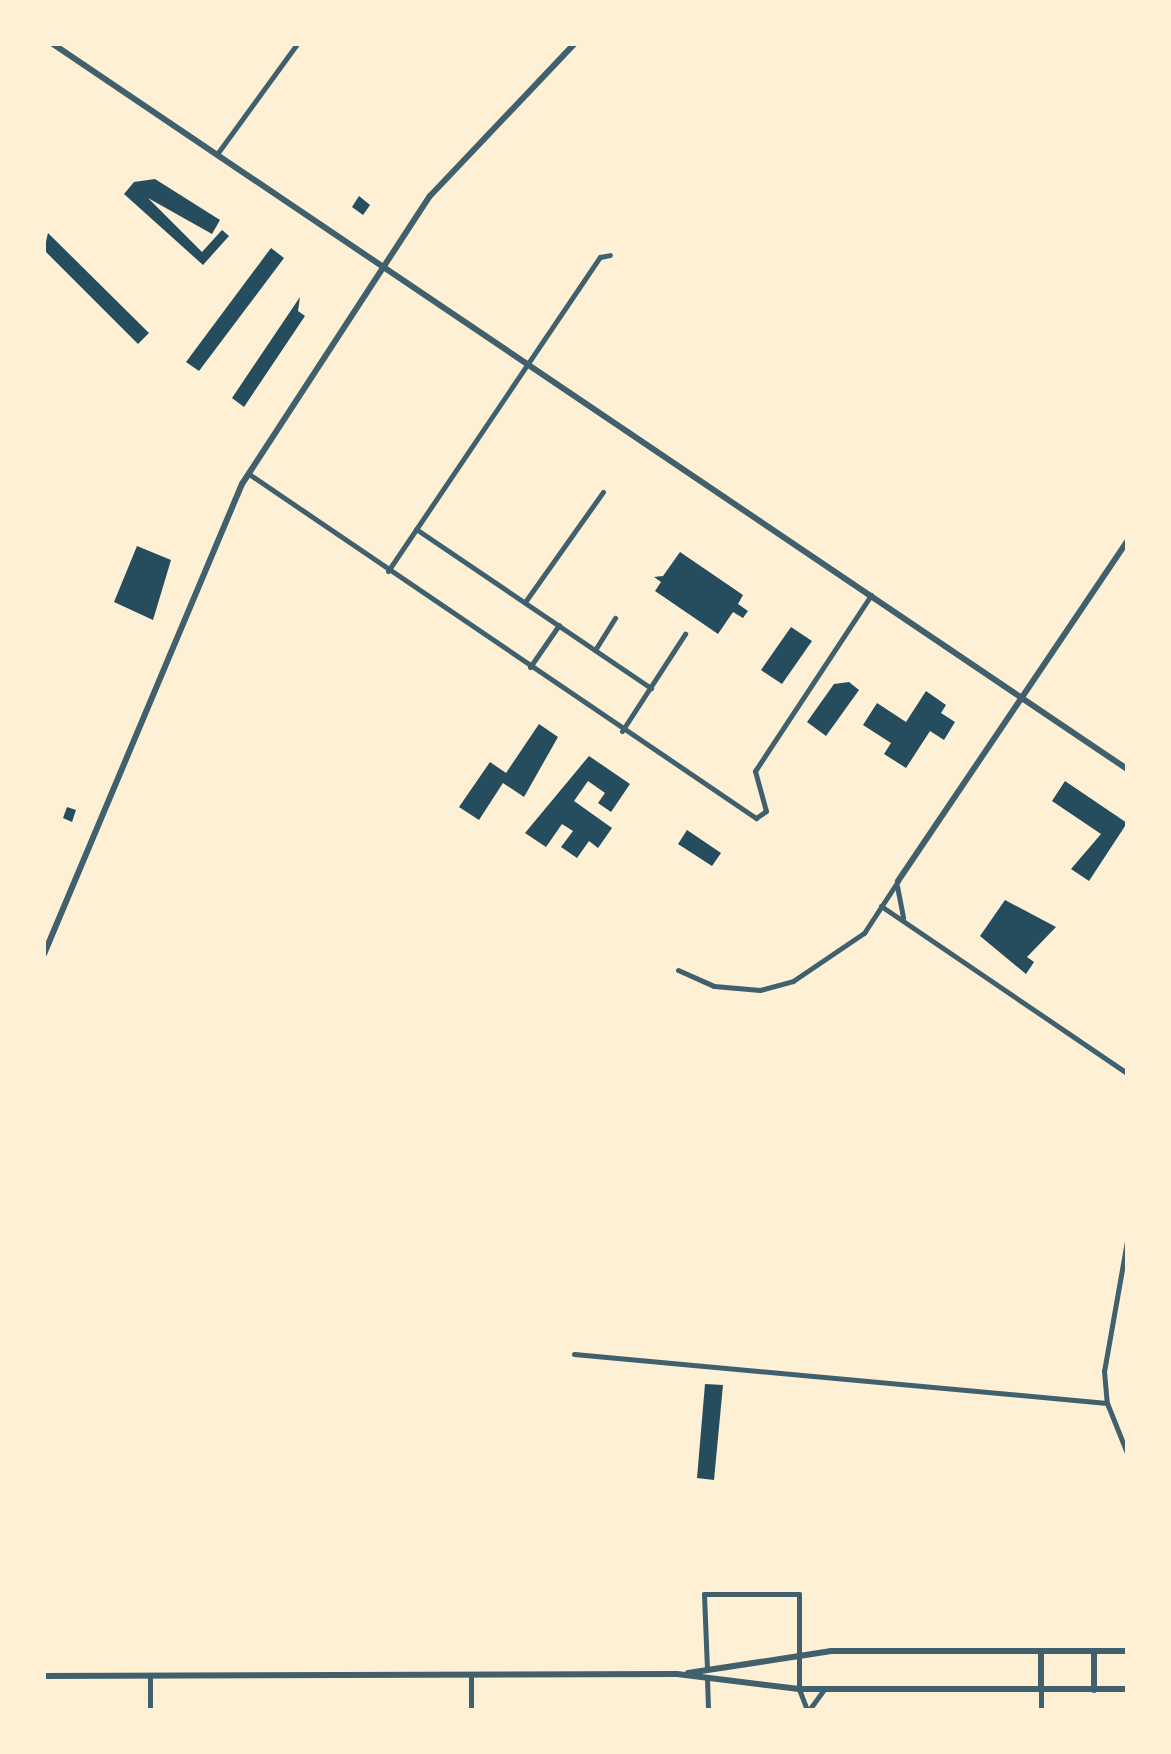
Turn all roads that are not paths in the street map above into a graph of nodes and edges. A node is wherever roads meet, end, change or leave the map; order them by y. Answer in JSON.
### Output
{"nodes":[{"id":1,"x":53,"y":44,"type":"edge"},
{"id":2,"x":297,"y":44,"type":"edge"},
{"id":3,"x":574,"y":44,"type":"edge"},
{"id":4,"x":217,"y":154,"type":"junction"},
{"id":5,"x":610,"y":255,"type":"dead end"},
{"id":6,"x":382,"y":267,"type":"junction"},
{"id":7,"x":529,"y":366,"type":"junction"},
{"id":8,"x":249,"y":474,"type":"junction"},
{"id":9,"x":603,"y":492,"type":"dead end"},
{"id":10,"x":416,"y":529,"type":"junction"},
{"id":11,"x":1127,"y":541,"type":"edge"},
{"id":12,"x":388,"y":571,"type":"junction"},
{"id":13,"x":871,"y":594,"type":"junction"},
{"id":14,"x":524,"y":602,"type":"junction"},
{"id":15,"x":615,"y":618,"type":"dead end"},
{"id":16,"x":559,"y":625,"type":"junction"},
{"id":17,"x":685,"y":634,"type":"dead end"},
{"id":18,"x":595,"y":650,"type":"junction"},
{"id":19,"x":530,"y":667,"type":"junction"},
{"id":20,"x":651,"y":688,"type":"junction"},
{"id":21,"x":1022,"y":697,"type":"junction"},
{"id":22,"x":622,"y":731,"type":"junction"},
{"id":23,"x":1127,"y":769,"type":"edge"},
{"id":24,"x":898,"y":881,"type":"junction"},
{"id":25,"x":881,"y":906,"type":"junction"},
{"id":26,"x":908,"y":923,"type":"junction"},
{"id":27,"x":44,"y":954,"type":"edge"},
{"id":28,"x":678,"y":970,"type":"dead end"},
{"id":29,"x":1127,"y":1073,"type":"edge"},
{"id":30,"x":1127,"y":1241,"type":"edge"},
{"id":31,"x":574,"y":1354,"type":"dead end"},
{"id":32,"x":1107,"y":1403,"type":"junction"},
{"id":33,"x":1127,"y":1453,"type":"edge"},
{"id":34,"x":1041,"y":1651,"type":"junction"},
{"id":35,"x":1094,"y":1651,"type":"junction"},
{"id":36,"x":1127,"y":1651,"type":"edge"},
{"id":37,"x":799,"y":1655,"type":"junction"},
{"id":38,"x":707,"y":1669,"type":"junction"},
{"id":39,"x":683,"y":1674,"type":"junction"},
{"id":40,"x":44,"y":1676,"type":"edge"},
{"id":41,"x":150,"y":1676,"type":"junction"},
{"id":42,"x":471,"y":1676,"type":"junction"},
{"id":43,"x":707,"y":1679,"type":"junction"},
{"id":44,"x":1041,"y":1688,"type":"junction"},
{"id":45,"x":799,"y":1689,"type":"junction"},
{"id":46,"x":824,"y":1689,"type":"junction"},
{"id":47,"x":1127,"y":1689,"type":"edge"},
{"id":48,"x":1094,"y":1690,"type":"junction"},
{"id":49,"x":150,"y":1710,"type":"edge"},
{"id":50,"x":471,"y":1710,"type":"edge"},
{"id":51,"x":708,"y":1710,"type":"edge"},
{"id":52,"x":808,"y":1710,"type":"edge"},
{"id":53,"x":1041,"y":1710,"type":"edge"}],
"edges":[{"from":1,"to":4,"type":"street"},
{"from":2,"to":4,"type":"street"},
{"from":3,"to":6,"type":"street"},
{"from":4,"to":6,"type":"street"},
{"from":5,"to":7,"type":"street"},
{"from":6,"to":7,"type":"street"},
{"from":6,"to":8,"type":"street"},
{"from":7,"to":10,"type":"street"},
{"from":7,"to":13,"type":"street"},
{"from":8,"to":12,"type":"street"},
{"from":8,"to":27,"type":"street"},
{"from":9,"to":14,"type":"street"},
{"from":10,"to":12,"type":"street"},
{"from":10,"to":14,"type":"street"},
{"from":11,"to":21,"type":"street"},
{"from":12,"to":19,"type":"street"},
{"from":13,"to":21,"type":"street"},
{"from":13,"to":22,"type":"street"},
{"from":14,"to":16,"type":"street"},
{"from":15,"to":18,"type":"street"},
{"from":16,"to":18,"type":"street"},
{"from":16,"to":19,"type":"street"},
{"from":17,"to":20,"type":"street"},
{"from":18,"to":20,"type":"street"},
{"from":19,"to":22,"type":"street"},
{"from":20,"to":22,"type":"street"},
{"from":21,"to":23,"type":"street"},
{"from":21,"to":24,"type":"street"},
{"from":24,"to":25,"type":"street"},
{"from":24,"to":26,"type":"street"},
{"from":25,"to":26,"type":"street"},
{"from":25,"to":28,"type":"street"},
{"from":26,"to":29,"type":"street"},
{"from":30,"to":32,"type":"street"},
{"from":31,"to":32,"type":"street"},
{"from":32,"to":33,"type":"street"},
{"from":34,"to":35,"type":"street"},
{"from":34,"to":37,"type":"street"},
{"from":34,"to":44,"type":"street"},
{"from":35,"to":36,"type":"street"},
{"from":35,"to":48,"type":"street"},
{"from":37,"to":38,"type":"street"},
{"from":37,"to":38,"type":"street"},
{"from":37,"to":45,"type":"street"},
{"from":38,"to":39,"type":"street"},
{"from":38,"to":43,"type":"street"},
{"from":39,"to":42,"type":"street"},
{"from":39,"to":43,"type":"street"},
{"from":40,"to":41,"type":"street"},
{"from":41,"to":42,"type":"street"},
{"from":41,"to":49,"type":"street"},
{"from":42,"to":50,"type":"street"},
{"from":43,"to":45,"type":"street"},
{"from":43,"to":51,"type":"street"},
{"from":44,"to":46,"type":"street"},
{"from":44,"to":48,"type":"street"},
{"from":44,"to":53,"type":"street"},
{"from":45,"to":46,"type":"street"},
{"from":45,"to":52,"type":"street"},
{"from":46,"to":52,"type":"street"},
{"from":47,"to":48,"type":"street"}]}
